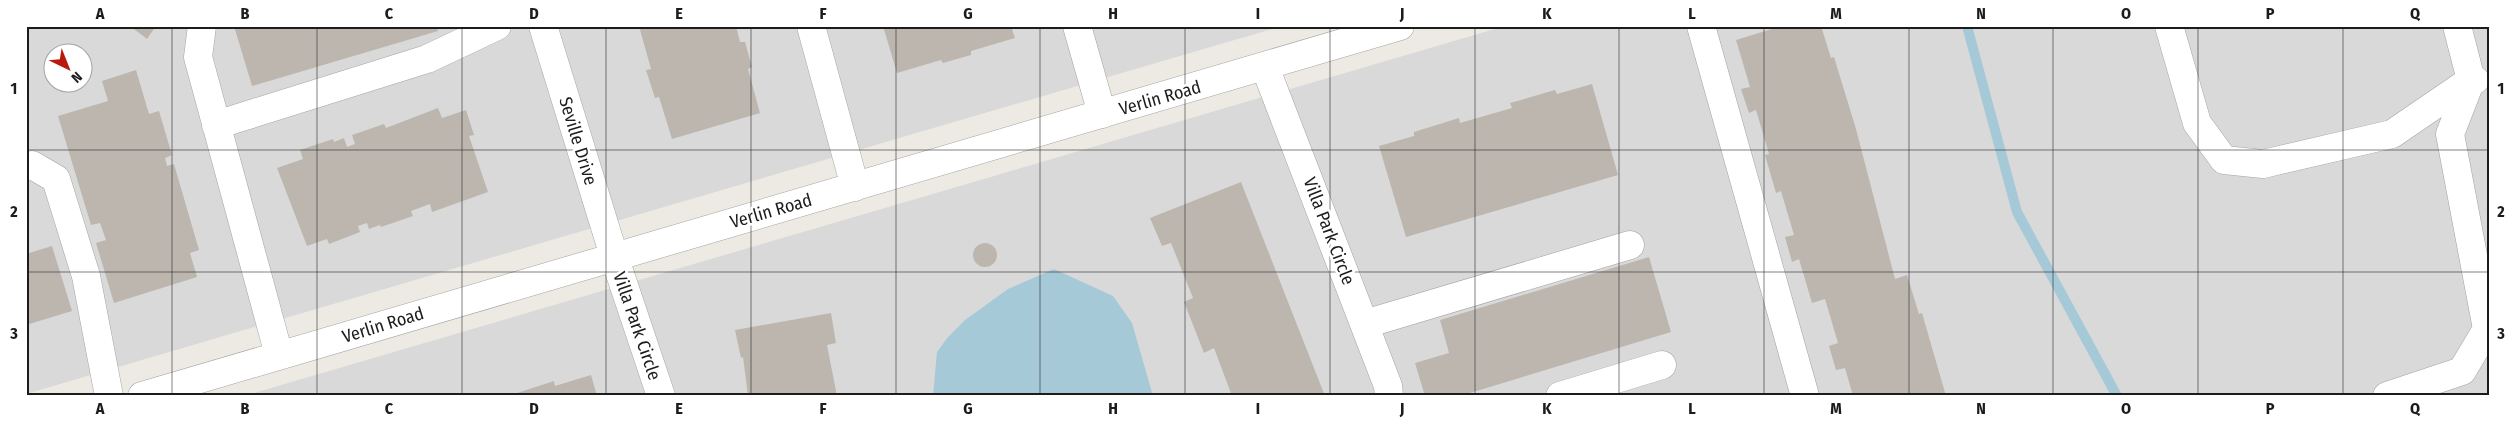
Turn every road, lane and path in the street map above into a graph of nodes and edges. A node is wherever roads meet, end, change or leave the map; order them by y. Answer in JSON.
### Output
{"nodes":[{"id":1,"x":202,"y":26,"type":"edge"},
{"id":2,"x":497,"y":26,"type":"edge"},
{"id":3,"x":543,"y":26,"type":"edge"},
{"id":4,"x":811,"y":26,"type":"edge"},
{"id":5,"x":1077,"y":26,"type":"edge"},
{"id":6,"x":1701,"y":26,"type":"edge"},
{"id":7,"x":2169,"y":26,"type":"edge"},
{"id":8,"x":2457,"y":26,"type":"edge"},
{"id":9,"x":1390,"y":30,"type":"edge"},
{"id":10,"x":1265,"y":67,"type":"junction"},
{"id":11,"x":2480,"y":80,"type":"edge"},
{"id":12,"x":1102,"y":114,"type":"junction"},
{"id":13,"x":216,"y":125,"type":"junction"},
{"id":14,"x":26,"y":167,"type":"edge"},
{"id":15,"x":855,"y":187,"type":"junction"},
{"id":16,"x":1630,"y":245,"type":"dead end"},
{"id":17,"x":614,"y":256,"type":"junction"},
{"id":18,"x":1364,"y":324,"type":"junction"},
{"id":19,"x":279,"y":355,"type":"junction"},
{"id":20,"x":1662,"y":365,"type":"dead end"},
{"id":21,"x":109,"y":396,"type":"edge"},
{"id":22,"x":142,"y":396,"type":"edge"},
{"id":23,"x":661,"y":396,"type":"edge"},
{"id":24,"x":1389,"y":396,"type":"edge"},
{"id":25,"x":1560,"y":396,"type":"edge"},
{"id":26,"x":1805,"y":396,"type":"edge"},
{"id":27,"x":2387,"y":396,"type":"edge"}],
"edges":[{"from":1,"to":13,"type":"street"},
{"from":2,"to":13,"type":"street"},
{"from":3,"to":17,"type":"street","name":"Seville Drive"},
{"from":4,"to":15,"type":"street"},
{"from":5,"to":12,"type":"street"},
{"from":6,"to":26,"type":"street"},
{"from":7,"to":11,"type":"street"},
{"from":8,"to":11,"type":"street"},
{"from":9,"to":10,"type":"street","name":"Verlin Road"},
{"from":10,"to":12,"type":"street","name":"Verlin Road"},
{"from":10,"to":18,"type":"street","name":"Villa Park Circle"},
{"from":11,"to":27,"type":"street"},
{"from":12,"to":15,"type":"street","name":"Verlin Road"},
{"from":13,"to":19,"type":"street"},
{"from":14,"to":21,"type":"street"},
{"from":15,"to":17,"type":"street","name":"Verlin Road"},
{"from":16,"to":18,"type":"street"},
{"from":17,"to":19,"type":"street","name":"Verlin Road"},
{"from":17,"to":23,"type":"street","name":"Villa Park Circle"},
{"from":18,"to":24,"type":"street","name":"Villa Park Circle"},
{"from":19,"to":22,"type":"street","name":"Verlin Road"},
{"from":20,"to":25,"type":"street"}]}
